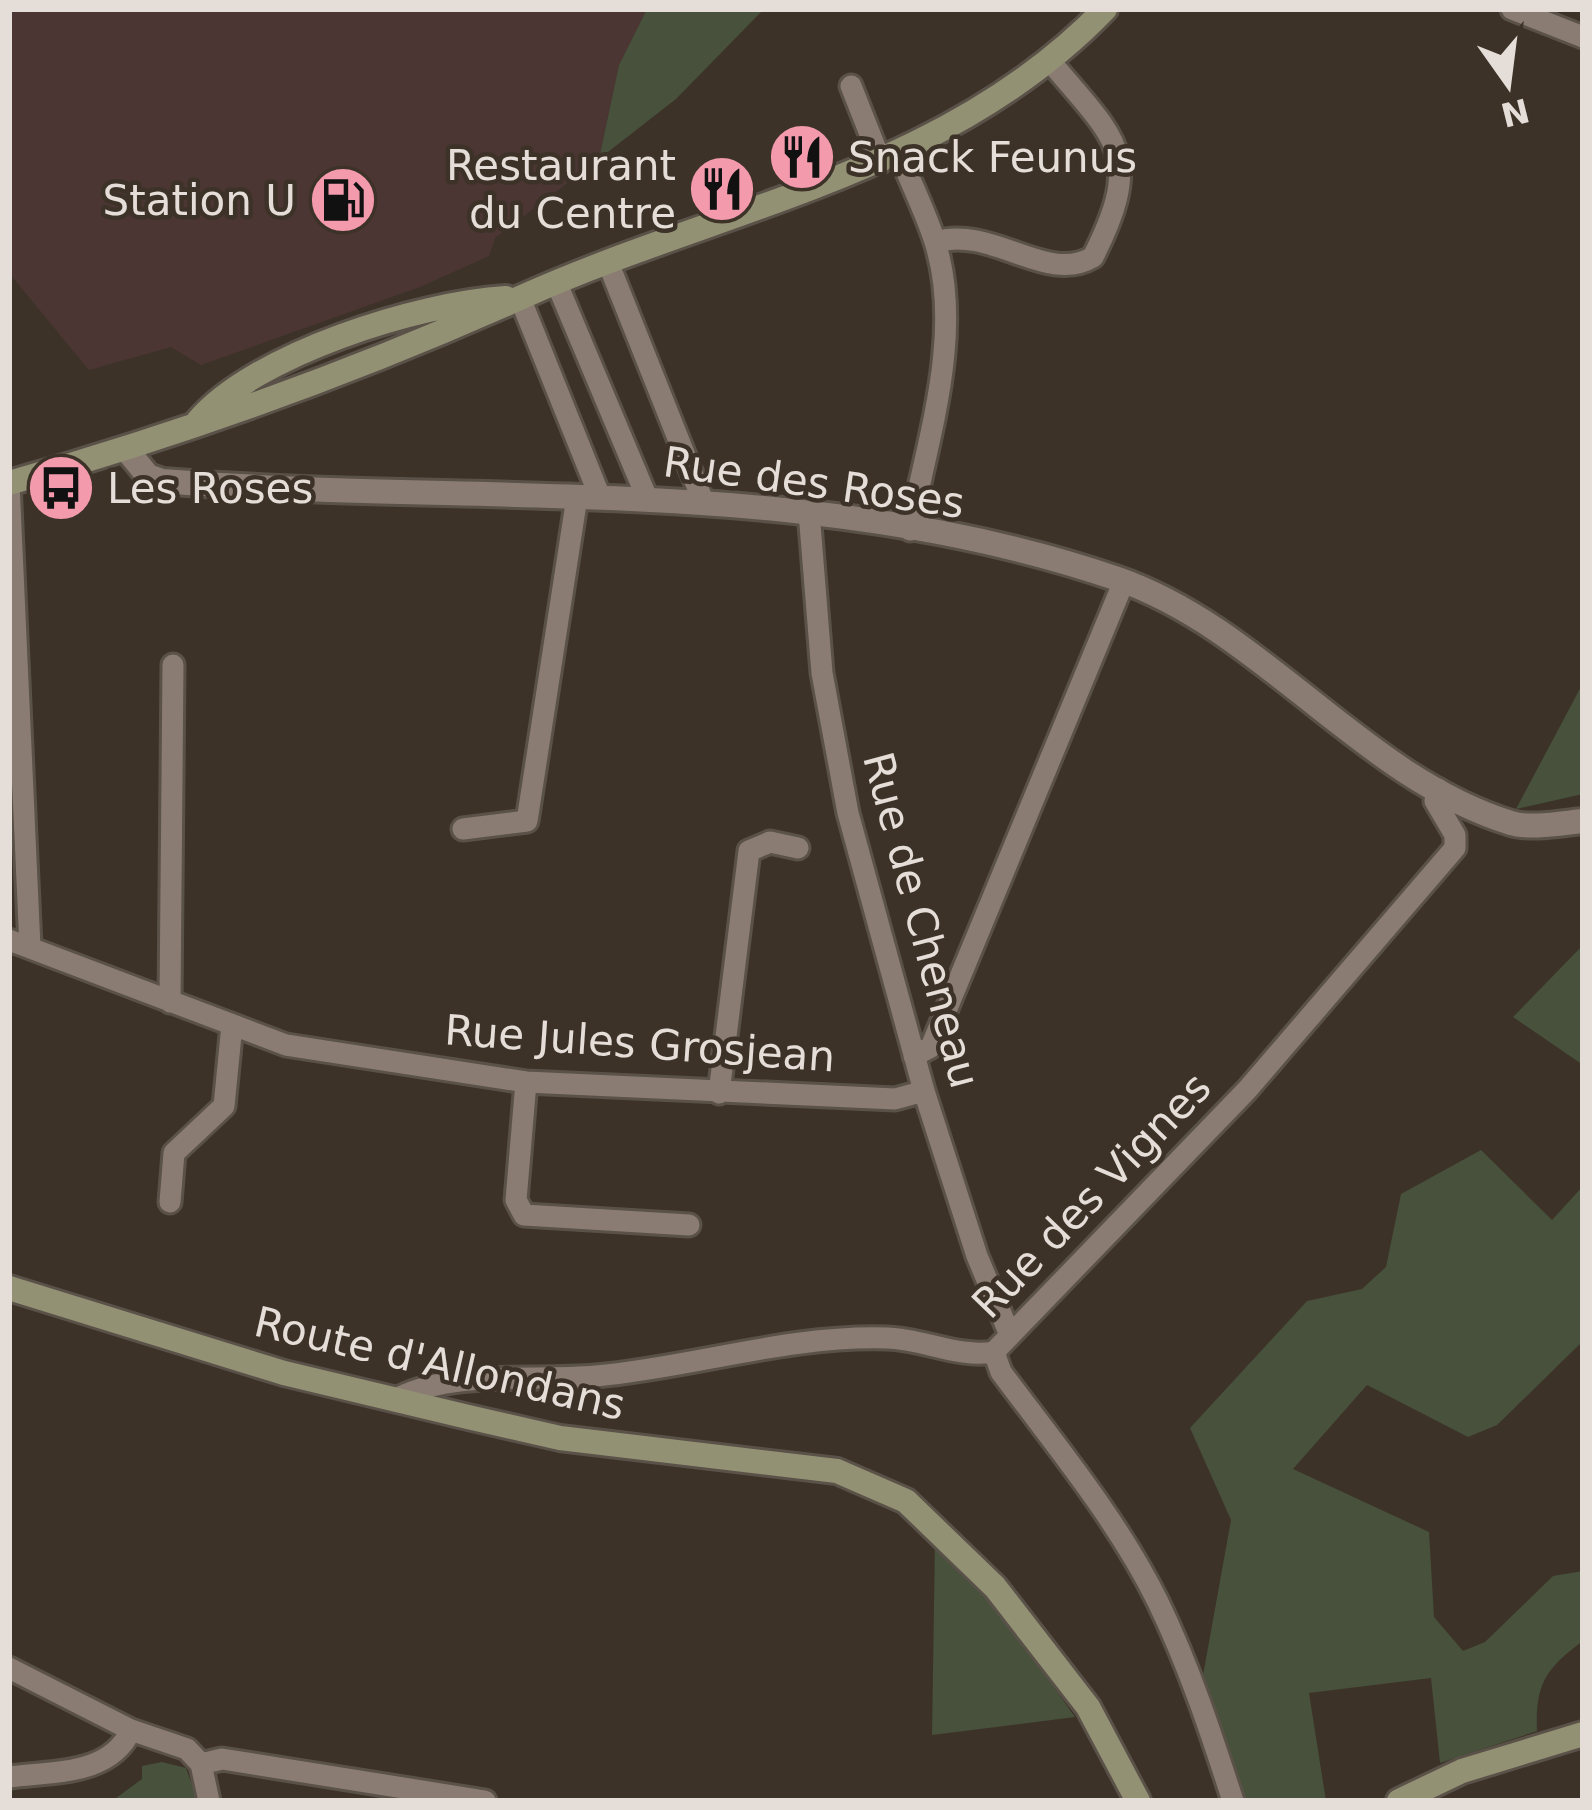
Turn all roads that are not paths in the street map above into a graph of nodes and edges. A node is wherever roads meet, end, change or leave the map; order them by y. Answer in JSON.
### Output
{"nodes":[{"id":1,"x":1105,"y":9,"type":"edge"},
{"id":2,"x":1512,"y":9,"type":"edge"},
{"id":3,"x":1583,"y":37,"type":"edge"},
{"id":4,"x":1049,"y":60,"type":"junction"},
{"id":5,"x":851,"y":86,"type":"dead end"},
{"id":6,"x":890,"y":158,"type":"junction"},
{"id":7,"x":935,"y":242,"type":"junction"},
{"id":8,"x":609,"y":265,"type":"junction"},
{"id":9,"x":557,"y":284,"type":"junction"},
{"id":10,"x":520,"y":298,"type":"junction"},
{"id":11,"x":126,"y":449,"type":"junction"},
{"id":12,"x":9,"y":483,"type":"edge"},
{"id":13,"x":589,"y":497,"type":"junction"},
{"id":14,"x":646,"y":498,"type":"junction"},
{"id":15,"x":703,"y":501,"type":"junction"},
{"id":16,"x":809,"y":512,"type":"junction"},
{"id":17,"x":910,"y":530,"type":"junction"},
{"id":18,"x":1124,"y":581,"type":"junction"},
{"id":19,"x":172,"y":665,"type":"dead end"},
{"id":20,"x":1438,"y":789,"type":"junction"},
{"id":21,"x":1583,"y":821,"type":"edge"},
{"id":22,"x":463,"y":829,"type":"dead end"},
{"id":23,"x":798,"y":848,"type":"dead end"},
{"id":24,"x":20,"y":944,"type":"edge"},
{"id":25,"x":170,"y":1002,"type":"junction"},
{"id":26,"x":232,"y":1025,"type":"junction"},
{"id":27,"x":914,"y":1056,"type":"junction"},
{"id":28,"x":526,"y":1082,"type":"junction"},
{"id":29,"x":924,"y":1090,"type":"junction"},
{"id":30,"x":719,"y":1093,"type":"junction"},
{"id":31,"x":170,"y":1202,"type":"dead end"},
{"id":32,"x":689,"y":1225,"type":"dead end"},
{"id":33,"x":9,"y":1288,"type":"edge"},
{"id":34,"x":1002,"y":1344,"type":"junction"},
{"id":35,"x":398,"y":1398,"type":"junction"},
{"id":36,"x":9,"y":1668,"type":"edge"},
{"id":37,"x":131,"y":1730,"type":"junction"},
{"id":38,"x":1583,"y":1734,"type":"edge"},
{"id":39,"x":201,"y":1764,"type":"junction"},
{"id":40,"x":9,"y":1778,"type":"edge"},
{"id":41,"x":209,"y":1801,"type":"edge"},
{"id":42,"x":485,"y":1801,"type":"edge"},
{"id":43,"x":1138,"y":1801,"type":"edge"},
{"id":44,"x":1233,"y":1801,"type":"edge"},
{"id":45,"x":1399,"y":1801,"type":"edge"}],
"edges":[{"from":1,"to":4,"type":"main road"},
{"from":2,"to":3,"type":"street"},
{"from":4,"to":6,"type":"main road"},
{"from":4,"to":7,"type":"street"},
{"from":5,"to":6,"type":"street"},
{"from":6,"to":7,"type":"street"},
{"from":6,"to":8,"type":"main road"},
{"from":7,"to":17,"type":"street"},
{"from":8,"to":9,"type":"main road"},
{"from":8,"to":15,"type":"street"},
{"from":9,"to":10,"type":"main road"},
{"from":9,"to":14,"type":"street"},
{"from":10,"to":11,"type":"main road"},
{"from":10,"to":13,"type":"street"},
{"from":11,"to":12,"type":"main road"},
{"from":11,"to":13,"type":"street","name":"Rue des Roses"},
{"from":12,"to":24,"type":"street"},
{"from":13,"to":14,"type":"street","name":"Rue des Roses"},
{"from":13,"to":22,"type":"street"},
{"from":14,"to":15,"type":"street","name":"Rue des Roses"},
{"from":15,"to":16,"type":"street","name":"Rue des Roses"},
{"from":16,"to":17,"type":"street","name":"Rue des Roses"},
{"from":16,"to":27,"type":"street","name":"Rue de Cheneau"},
{"from":17,"to":18,"type":"street","name":"Rue des Roses"},
{"from":18,"to":20,"type":"street","name":"Rue des Roses"},
{"from":18,"to":27,"type":"street"},
{"from":19,"to":25,"type":"street"},
{"from":20,"to":21,"type":"street","name":"Rue des Roses"},
{"from":20,"to":34,"type":"street","name":"Rue des Vignes"},
{"from":23,"to":30,"type":"street"},
{"from":24,"to":25,"type":"street","name":"Rue Jules Grosjean"},
{"from":25,"to":26,"type":"street","name":"Rue Jules Grosjean"},
{"from":26,"to":28,"type":"street","name":"Rue Jules Grosjean"},
{"from":26,"to":31,"type":"street"},
{"from":27,"to":29,"type":"street","name":"Rue de Cheneau"},
{"from":28,"to":30,"type":"street","name":"Rue Jules Grosjean"},
{"from":28,"to":32,"type":"street"},
{"from":29,"to":30,"type":"street","name":"Rue Jules Grosjean"},
{"from":29,"to":34,"type":"street","name":"Rue de Cheneau"},
{"from":33,"to":35,"type":"main road","name":"Route d'Allondans"},
{"from":34,"to":35,"type":"street","name":"Rue des Vignes"},
{"from":34,"to":44,"type":"street","name":"Rue de Cheneau"},
{"from":35,"to":43,"type":"main road","name":"Route d'Allondans"},
{"from":36,"to":37,"type":"street"},
{"from":37,"to":39,"type":"street"},
{"from":37,"to":40,"type":"street"},
{"from":38,"to":45,"type":"main road"},
{"from":39,"to":41,"type":"street"},
{"from":39,"to":42,"type":"street"}]}
